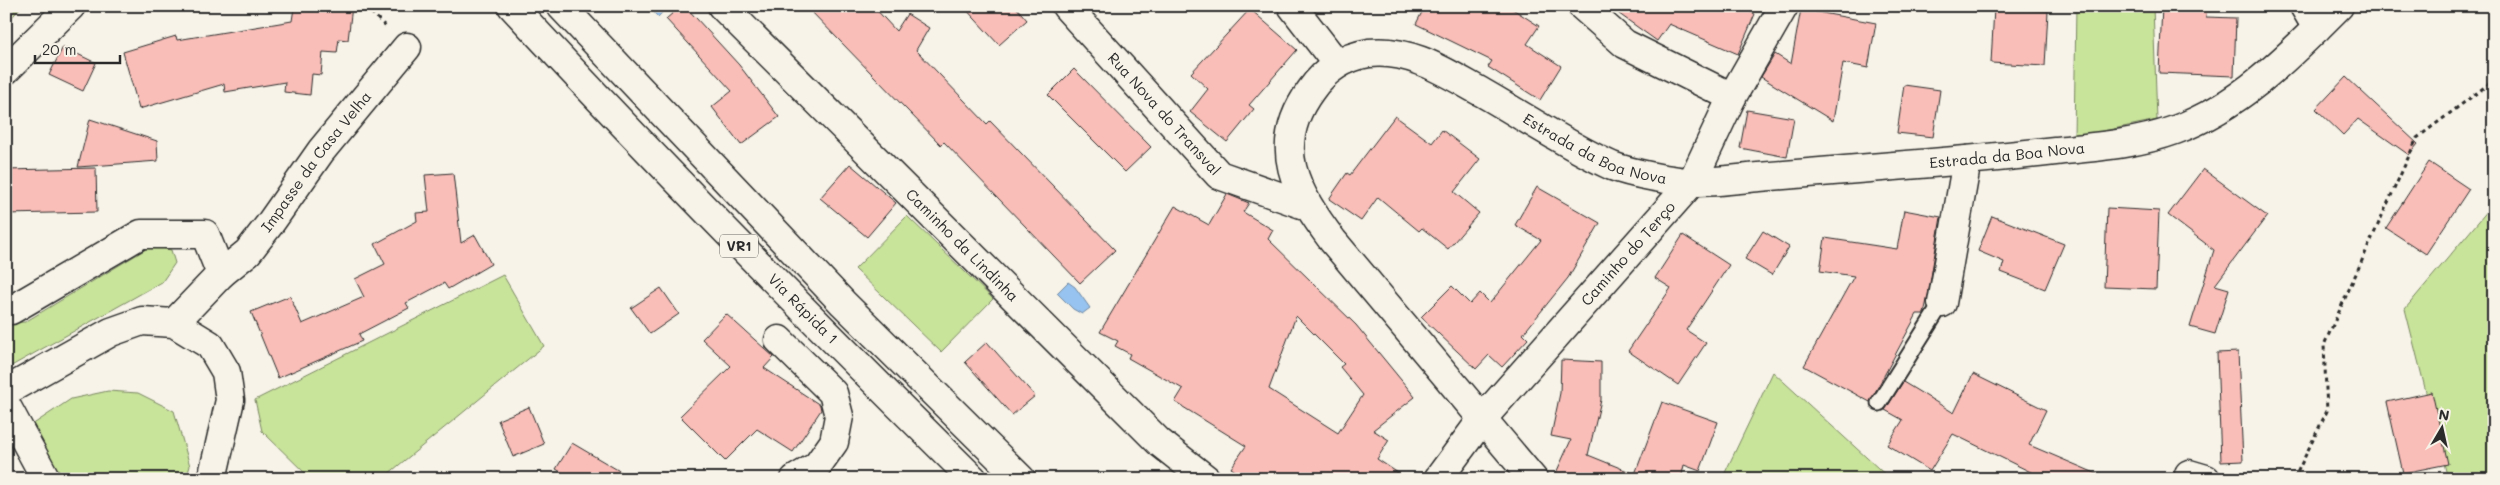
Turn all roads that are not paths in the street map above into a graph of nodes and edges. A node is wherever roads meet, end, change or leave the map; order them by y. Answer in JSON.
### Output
{"nodes":[{"id":1,"x":71,"y":6,"type":"edge"},
{"id":2,"x":512,"y":6,"type":"edge"},
{"id":3,"x":561,"y":6,"type":"edge"},
{"id":4,"x":722,"y":6,"type":"edge"},
{"id":5,"x":1066,"y":6,"type":"edge"},
{"id":6,"x":1292,"y":6,"type":"edge"},
{"id":7,"x":1582,"y":6,"type":"edge"},
{"id":8,"x":1784,"y":6,"type":"edge"},
{"id":9,"x":2339,"y":6,"type":"edge"},
{"id":10,"x":2310,"y":17,"type":"edge"},
{"id":11,"x":407,"y":47,"type":"dead end"},
{"id":12,"x":1337,"y":64,"type":"junction"},
{"id":13,"x":6,"y":70,"type":"edge"},
{"id":14,"x":1732,"y":97,"type":"junction"},
{"id":15,"x":1968,"y":160,"type":"junction"},
{"id":16,"x":1692,"y":182,"type":"junction"},
{"id":17,"x":1307,"y":206,"type":"junction"},
{"id":18,"x":221,"y":274,"type":"junction"},
{"id":19,"x":1942,"y":303,"type":"joint"},
{"id":20,"x":6,"y":308,"type":"edge"},
{"id":21,"x":174,"y":323,"type":"junction"},
{"id":22,"x":779,"y":340,"type":"dead end"},
{"id":23,"x":6,"y":391,"type":"edge"},
{"id":24,"x":1879,"y":403,"type":"dead end"},
{"id":25,"x":6,"y":405,"type":"edge"},
{"id":26,"x":1483,"y":418,"type":"junction"},
{"id":27,"x":46,"y":479,"type":"edge"},
{"id":28,"x":212,"y":479,"type":"edge"},
{"id":29,"x":795,"y":479,"type":"edge"},
{"id":30,"x":973,"y":479,"type":"edge"},
{"id":31,"x":1021,"y":479,"type":"edge"},
{"id":32,"x":1206,"y":479,"type":"edge"},
{"id":33,"x":1438,"y":479,"type":"edge"},
{"id":34,"x":1533,"y":479,"type":"edge"}],
"edges":[{"from":1,"to":13,"type":"main road"},
{"from":2,"to":30,"type":"main road","name":"Via Rápida 1","number":"VR1"},
{"from":3,"to":31,"type":"main road","number":"VR1"},
{"from":4,"to":32,"type":"main road","name":"Caminho da Lindinha"},
{"from":5,"to":17,"type":"main road","name":"Rua Nova do Transval"},
{"from":6,"to":12,"type":"main road"},
{"from":7,"to":14,"type":"main road"},
{"from":8,"to":14,"type":"main road","name":"Caminho do Terço"},
{"from":9,"to":10,"type":"main road","name":"Estrada da Boa Nova"},
{"from":10,"to":15,"type":"main road","name":"Estrada da Boa Nova"},
{"from":11,"to":18,"type":"main road","name":"Impasse da Casa Velha"},
{"from":12,"to":16,"type":"main road","name":"Estrada da Boa Nova"},
{"from":12,"to":17,"type":"main road","name":"Estrada da Boa Nova"},
{"from":14,"to":16,"type":"main road","name":"Caminho do Terço"},
{"from":15,"to":16,"type":"main road","name":"Estrada da Boa Nova"},
{"from":15,"to":19,"type":"main road"},
{"from":16,"to":26,"type":"main road","name":"Caminho do Terço"},
{"from":17,"to":26,"type":"main road","name":"Estrada da Boa Nova"},
{"from":18,"to":20,"type":"main road"},
{"from":18,"to":21,"type":"main road","name":"Impasse da Casa Velha"},
{"from":19,"to":24,"type":"lane"},
{"from":21,"to":23,"type":"main road"},
{"from":21,"to":28,"type":"main road"},
{"from":22,"to":29,"type":"main road"},
{"from":25,"to":27,"type":"main road"},
{"from":26,"to":33,"type":"main road","name":"Caminho do Terço"},
{"from":26,"to":34,"type":"main road","name":"Estrada da Boa Nova"}]}
